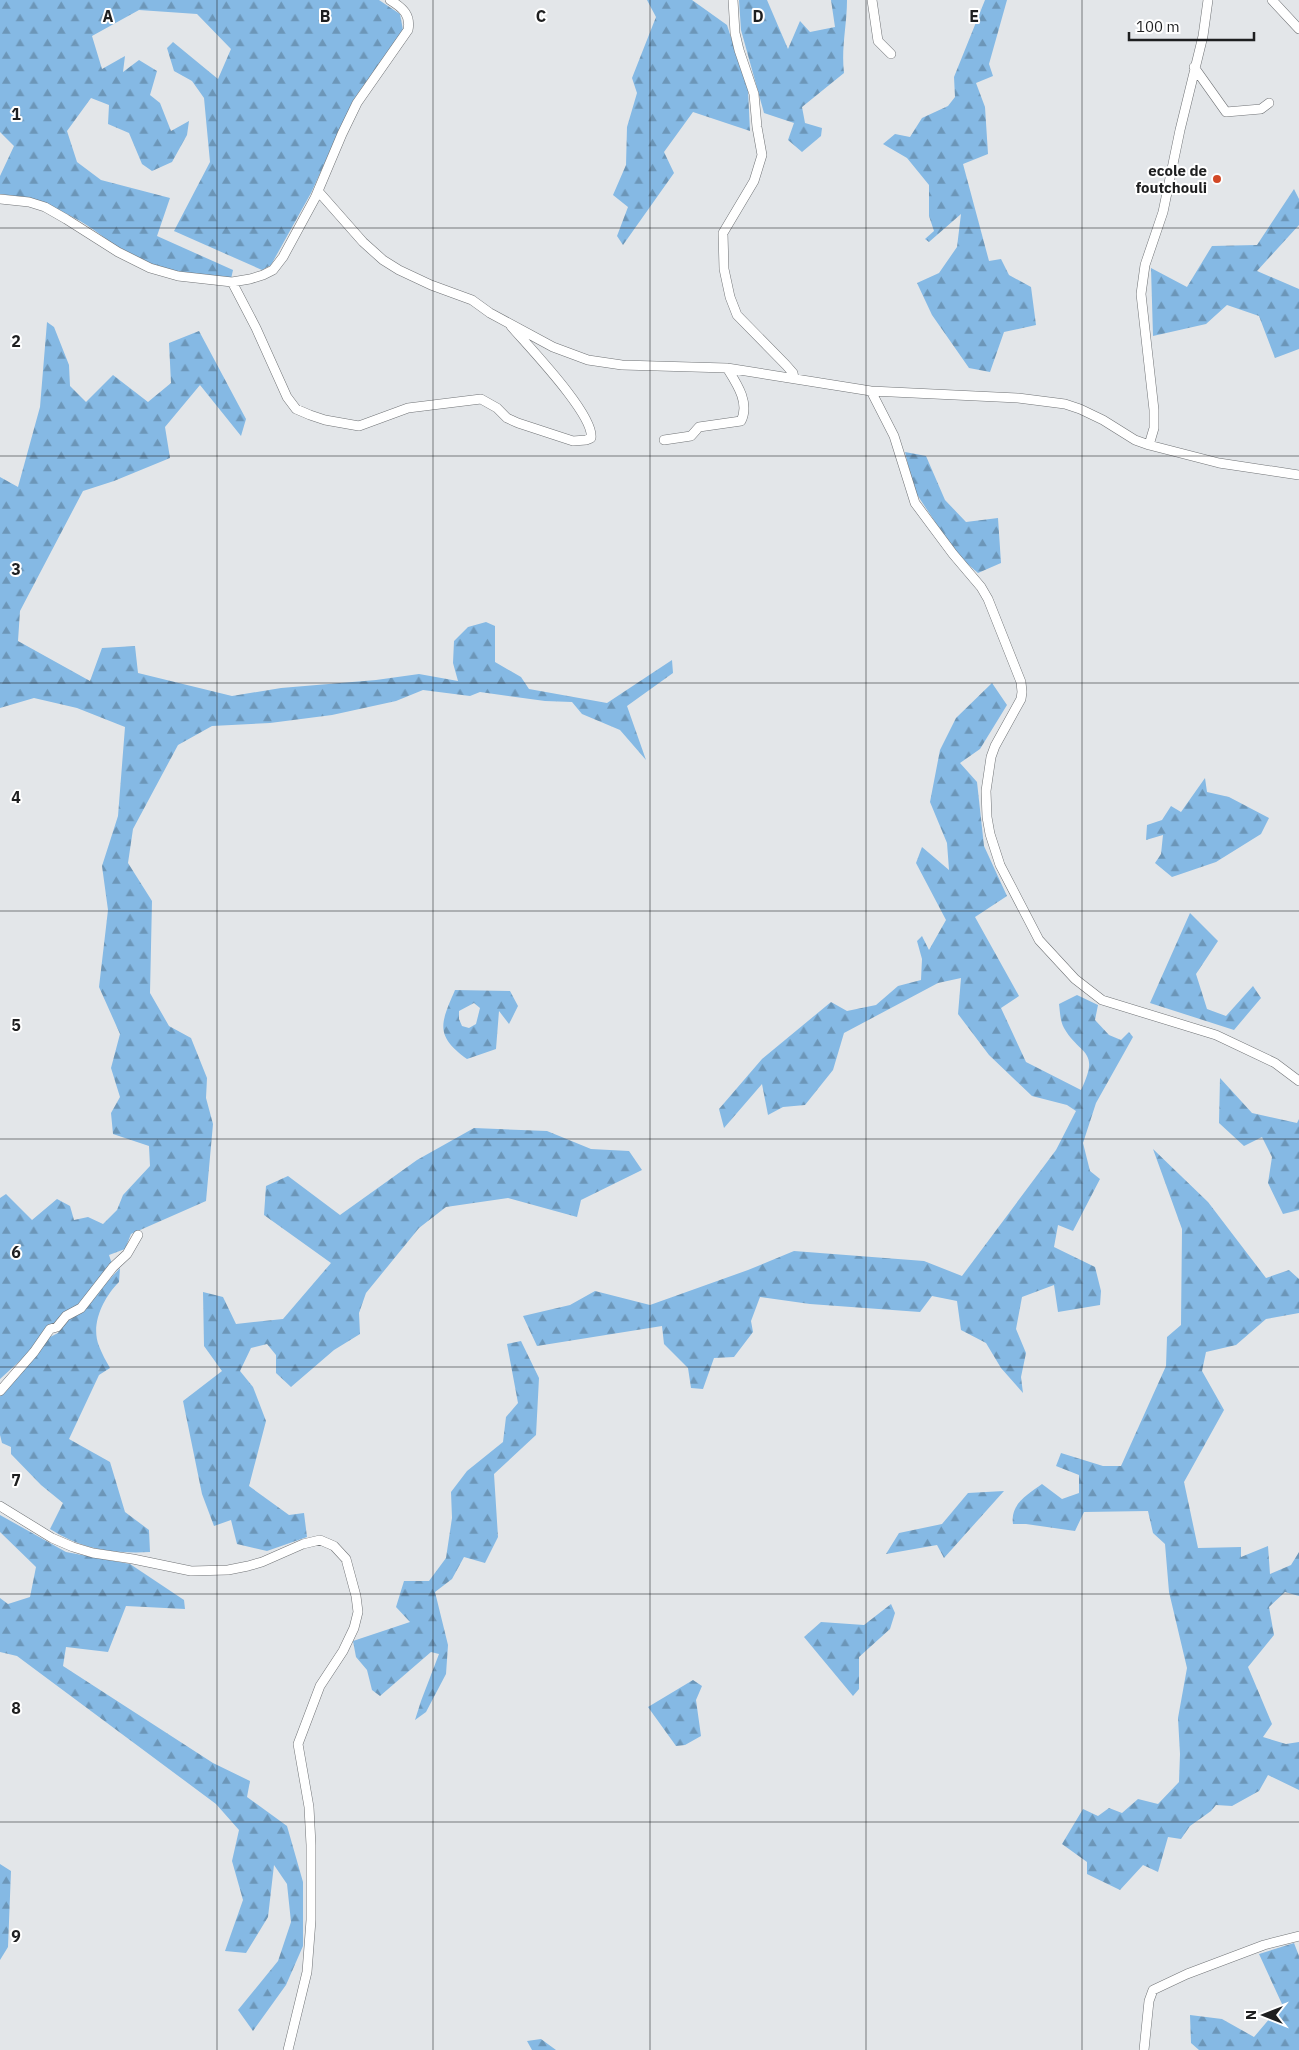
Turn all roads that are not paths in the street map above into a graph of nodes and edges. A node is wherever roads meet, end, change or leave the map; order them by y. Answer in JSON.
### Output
{"nodes":[{"id":1,"x":390,"y":0,"type":"edge"},
{"id":2,"x":733,"y":0,"type":"edge"},
{"id":3,"x":872,"y":0,"type":"edge"},
{"id":4,"x":1208,"y":0,"type":"edge"},
{"id":5,"x":1272,"y":0,"type":"edge"},
{"id":6,"x":1299,"y":29,"type":"edge"},
{"id":7,"x":891,"y":54,"type":"dead end"},
{"id":8,"x":1194,"y":67,"type":"junction"},
{"id":9,"x":1269,"y":103,"type":"dead end"},
{"id":10,"x":318,"y":191,"type":"junction"},
{"id":11,"x":0,"y":199,"type":"edge"},
{"id":12,"x":232,"y":282,"type":"junction"},
{"id":13,"x":507,"y":321,"type":"junction"},
{"id":14,"x":727,"y":368,"type":"junction"},
{"id":15,"x":794,"y":378,"type":"junction"},
{"id":16,"x":871,"y":391,"type":"junction"},
{"id":17,"x":664,"y":440,"type":"dead end"},
{"id":18,"x":1149,"y":445,"type":"junction"},
{"id":19,"x":1299,"y":474,"type":"edge"},
{"id":20,"x":1299,"y":1081,"type":"edge"},
{"id":21,"x":138,"y":1235,"type":"dead end"},
{"id":22,"x":0,"y":1390,"type":"edge"},
{"id":23,"x":0,"y":1506,"type":"edge"},
{"id":24,"x":1299,"y":1936,"type":"edge"},
{"id":25,"x":288,"y":2050,"type":"edge"},
{"id":26,"x":1144,"y":2050,"type":"edge"}],
"edges":[{"from":1,"to":10,"type":"street"},
{"from":2,"to":15,"type":"street"},
{"from":3,"to":7,"type":"street"},
{"from":4,"to":8,"type":"street"},
{"from":5,"to":6,"type":"street"},
{"from":8,"to":9,"type":"street"},
{"from":8,"to":18,"type":"street"},
{"from":10,"to":12,"type":"street"},
{"from":10,"to":13,"type":"street"},
{"from":11,"to":12,"type":"street"},
{"from":12,"to":13,"type":"street"},
{"from":13,"to":14,"type":"street"},
{"from":14,"to":15,"type":"street"},
{"from":14,"to":17,"type":"street"},
{"from":15,"to":16,"type":"street"},
{"from":16,"to":18,"type":"street"},
{"from":16,"to":20,"type":"street"},
{"from":18,"to":19,"type":"street"},
{"from":21,"to":22,"type":"street"},
{"from":23,"to":25,"type":"street"},
{"from":24,"to":26,"type":"street"}]}
